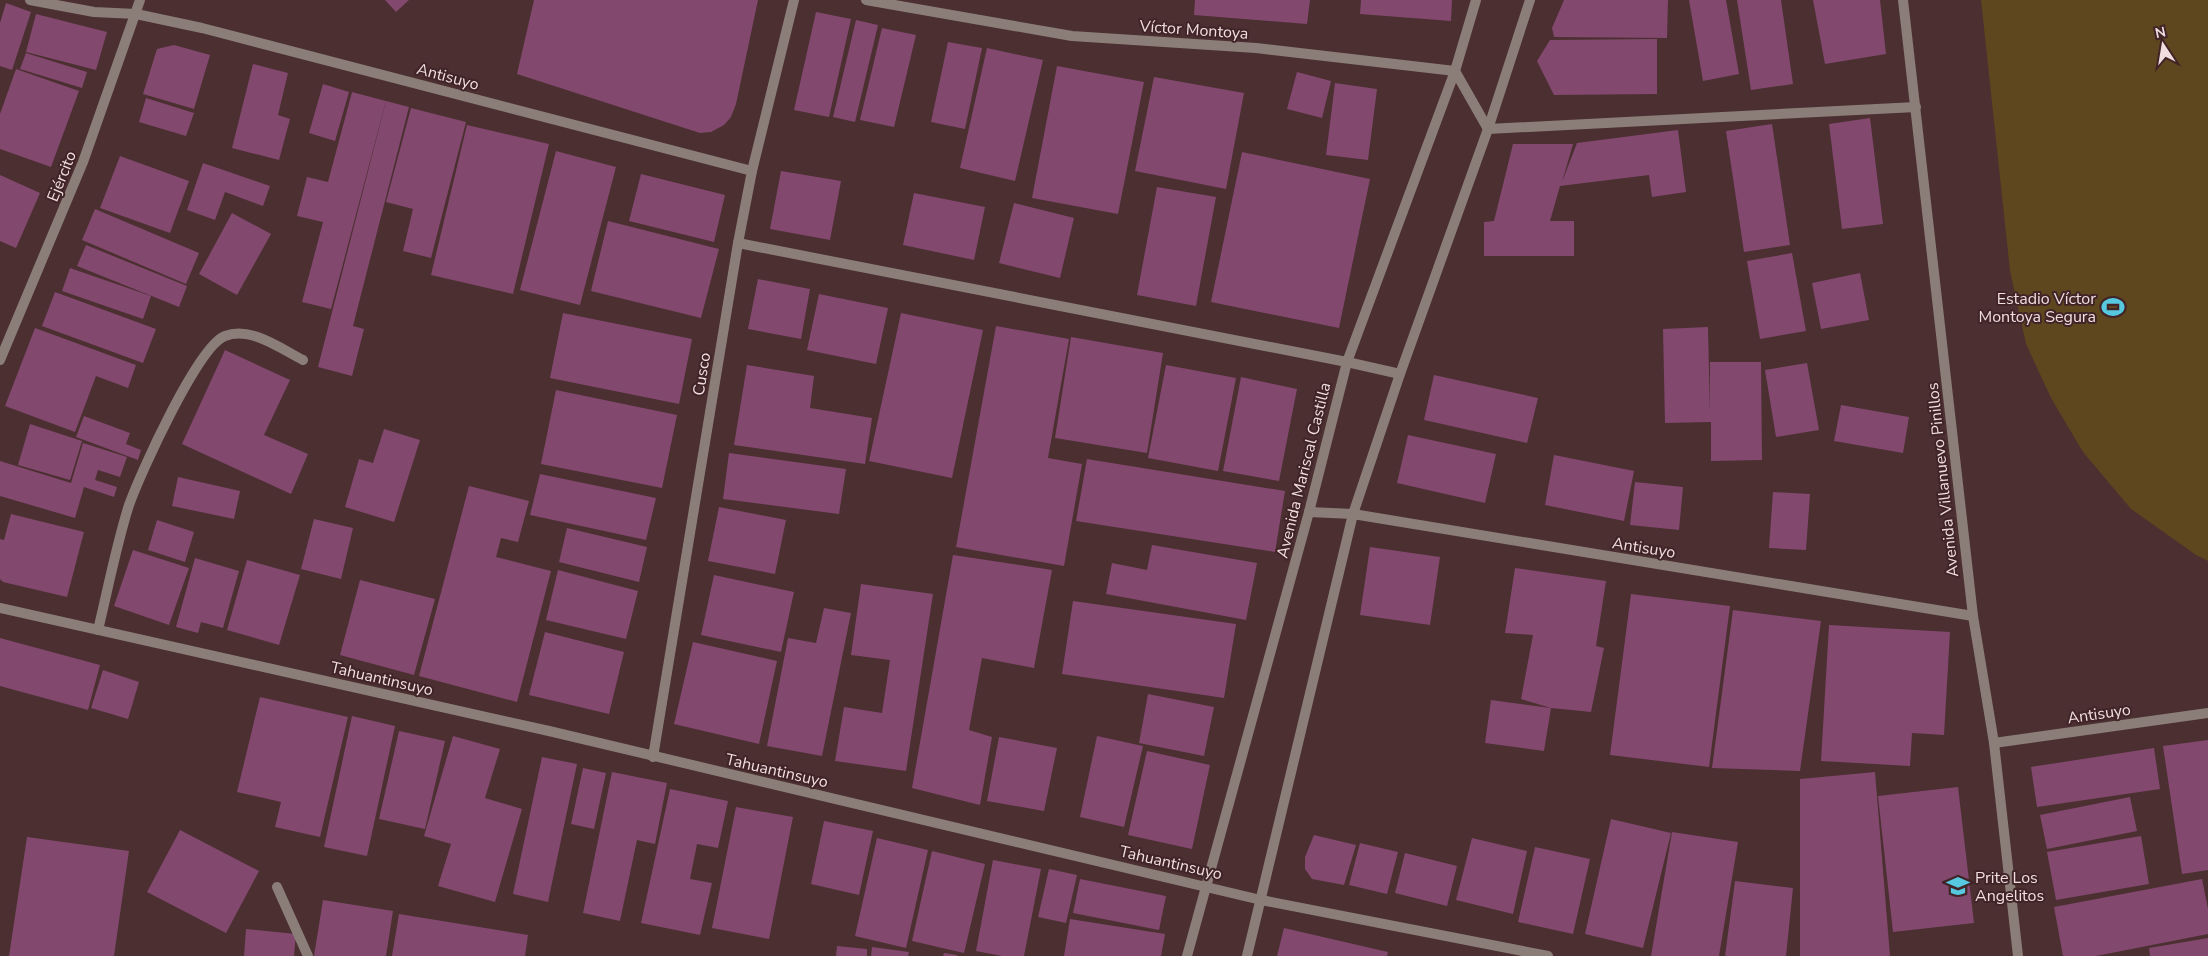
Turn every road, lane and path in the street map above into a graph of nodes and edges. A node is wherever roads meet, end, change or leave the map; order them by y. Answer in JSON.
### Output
{"nodes":[{"id":1,"x":30,"y":0,"type":"edge"},
{"id":2,"x":140,"y":0,"type":"edge"},
{"id":3,"x":794,"y":0,"type":"edge"},
{"id":4,"x":866,"y":0,"type":"edge"},
{"id":5,"x":1476,"y":0,"type":"edge"},
{"id":6,"x":1530,"y":0,"type":"edge"},
{"id":7,"x":1903,"y":0,"type":"edge"},
{"id":8,"x":885,"y":1,"type":"edge"},
{"id":9,"x":136,"y":14,"type":"junction"},
{"id":10,"x":1455,"y":71,"type":"junction"},
{"id":11,"x":1916,"y":107,"type":"junction"},
{"id":12,"x":1488,"y":129,"type":"junction"},
{"id":13,"x":752,"y":171,"type":"junction"},
{"id":14,"x":738,"y":243,"type":"junction"},
{"id":15,"x":2,"y":349,"type":"edge"},
{"id":16,"x":0,"y":360,"type":"edge"},
{"id":17,"x":303,"y":360,"type":"dead end"},
{"id":18,"x":1347,"y":362,"type":"junction"},
{"id":19,"x":1400,"y":374,"type":"junction"},
{"id":20,"x":1309,"y":512,"type":"junction"},
{"id":21,"x":1354,"y":514,"type":"junction"},
{"id":22,"x":0,"y":608,"type":"edge"},
{"id":23,"x":1973,"y":616,"type":"junction"},
{"id":24,"x":98,"y":630,"type":"junction"},
{"id":25,"x":2208,"y":713,"type":"edge"},
{"id":26,"x":1994,"y":742,"type":"junction"},
{"id":27,"x":652,"y":757,"type":"junction"},
{"id":28,"x":1208,"y":885,"type":"junction"},
{"id":29,"x":277,"y":886,"type":"dead end"},
{"id":30,"x":1261,"y":900,"type":"junction"},
{"id":31,"x":308,"y":956,"type":"edge"},
{"id":32,"x":1187,"y":956,"type":"edge"},
{"id":33,"x":1246,"y":956,"type":"edge"},
{"id":34,"x":1548,"y":956,"type":"edge"},
{"id":35,"x":2018,"y":956,"type":"edge"}],
"edges":[{"from":1,"to":9,"type":"street","name":"Antisuyo"},
{"from":2,"to":9,"type":"street","name":"Ejército"},
{"from":3,"to":13,"type":"street","name":"Cusco"},
{"from":4,"to":8,"type":"street","name":"Víctor Montoya"},
{"from":5,"to":10,"type":"street","name":"Avenida Mariscal Castilla"},
{"from":6,"to":12,"type":"street"},
{"from":7,"to":11,"type":"street","name":"Avenida Villanuevo Pinillos"},
{"from":8,"to":10,"type":"street","name":"Víctor Montoya"},
{"from":9,"to":13,"type":"street","name":"Antisuyo"},
{"from":9,"to":15,"type":"street","name":"Ejército"},
{"from":10,"to":12,"type":"street"},
{"from":10,"to":18,"type":"street","name":"Avenida Mariscal Castilla"},
{"from":11,"to":12,"type":"street"},
{"from":11,"to":23,"type":"street","name":"Avenida Villanuevo Pinillos"},
{"from":12,"to":19,"type":"street"},
{"from":13,"to":14,"type":"street","name":"Cusco"},
{"from":14,"to":18,"type":"street"},
{"from":14,"to":27,"type":"street","name":"Cusco"},
{"from":15,"to":16,"type":"street","name":"Ejército"},
{"from":17,"to":24,"type":"street"},
{"from":18,"to":19,"type":"street"},
{"from":18,"to":20,"type":"street","name":"Avenida Mariscal Castilla"},
{"from":19,"to":21,"type":"street"},
{"from":20,"to":21,"type":"street","name":"Antisuyo"},
{"from":20,"to":28,"type":"street","name":"Avenida Mariscal Castilla"},
{"from":21,"to":23,"type":"street","name":"Antisuyo"},
{"from":21,"to":30,"type":"street"},
{"from":22,"to":24,"type":"street","name":"Tahuantinsuyo"},
{"from":23,"to":26,"type":"street","name":"Avenida Villanuevo Pinillos"},
{"from":24,"to":27,"type":"street","name":"Tahuantinsuyo"},
{"from":25,"to":26,"type":"street","name":"Antisuyo"},
{"from":26,"to":35,"type":"street","name":"Avenida Villanuevo Pinillos"},
{"from":27,"to":28,"type":"street","name":"Tahuantinsuyo"},
{"from":28,"to":30,"type":"street","name":"Tahuantinsuyo"},
{"from":28,"to":32,"type":"street","name":"Avenida Mariscal Castilla"},
{"from":29,"to":31,"type":"street"},
{"from":30,"to":33,"type":"street"},
{"from":30,"to":34,"type":"street","name":"Tahuantinsuyo"}]}
